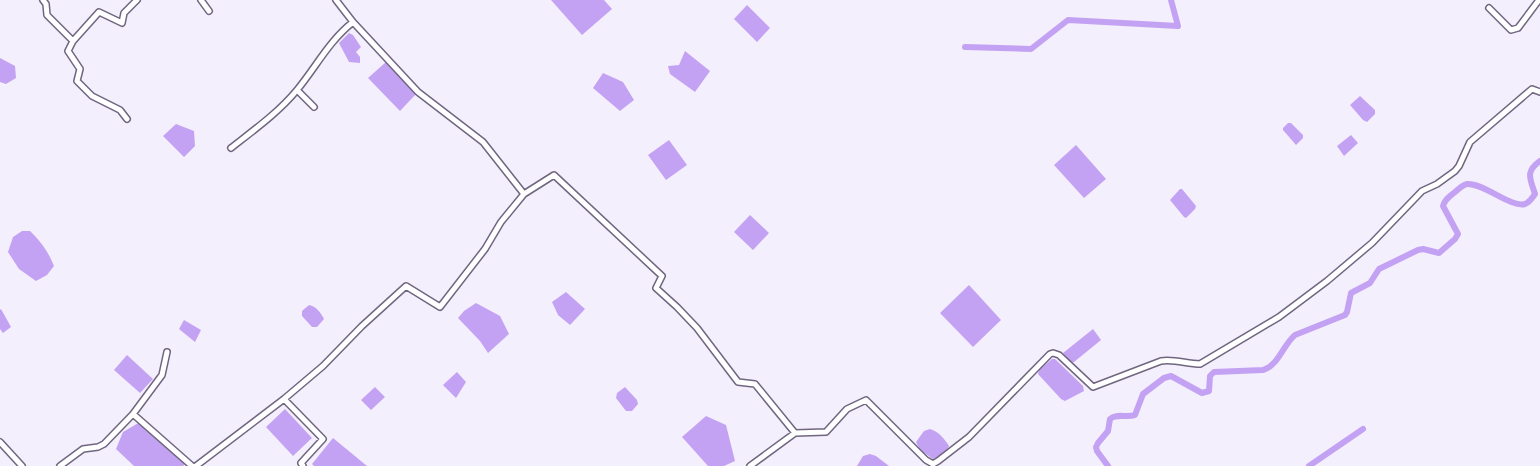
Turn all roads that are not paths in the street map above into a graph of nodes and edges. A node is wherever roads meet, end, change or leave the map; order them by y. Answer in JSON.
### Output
{"nodes":[{"id":1,"x":43,"y":0,"type":"edge"},
{"id":2,"x":137,"y":0,"type":"edge"},
{"id":3,"x":201,"y":0,"type":"edge"},
{"id":4,"x":1539,"y":0,"type":"edge"},
{"id":5,"x":340,"y":1,"type":"edge"},
{"id":6,"x":1489,"y":8,"type":"dead end"},
{"id":7,"x":209,"y":11,"type":"dead end"},
{"id":8,"x":353,"y":22,"type":"junction"},
{"id":9,"x":73,"y":40,"type":"junction"},
{"id":10,"x":297,"y":90,"type":"junction"},
{"id":11,"x":1540,"y":92,"type":"edge"},
{"id":12,"x":314,"y":107,"type":"dead end"},
{"id":13,"x":128,"y":119,"type":"dead end"},
{"id":14,"x":231,"y":148,"type":"dead end"},
{"id":15,"x":524,"y":194,"type":"junction"},
{"id":16,"x":167,"y":352,"type":"dead end"},
{"id":17,"x":284,"y":399,"type":"junction"},
{"id":18,"x":133,"y":414,"type":"junction"},
{"id":19,"x":795,"y":433,"type":"junction"},
{"id":20,"x":0,"y":442,"type":"edge"},
{"id":21,"x":932,"y":465,"type":"edge"},
{"id":22,"x":22,"y":466,"type":"edge"},
{"id":23,"x":60,"y":466,"type":"edge"},
{"id":24,"x":194,"y":466,"type":"edge"},
{"id":25,"x":303,"y":466,"type":"edge"},
{"id":26,"x":750,"y":466,"type":"edge"}],
"edges":[{"from":1,"to":9,"type":"street"},
{"from":2,"to":9,"type":"street"},
{"from":3,"to":7,"type":"street"},
{"from":4,"to":6,"type":"street"},
{"from":5,"to":8,"type":"street"},
{"from":8,"to":10,"type":"street"},
{"from":8,"to":15,"type":"street"},
{"from":9,"to":13,"type":"street"},
{"from":10,"to":12,"type":"street"},
{"from":10,"to":14,"type":"street"},
{"from":11,"to":21,"type":"street"},
{"from":15,"to":17,"type":"street"},
{"from":15,"to":19,"type":"street"},
{"from":16,"to":18,"type":"street"},
{"from":17,"to":24,"type":"street"},
{"from":17,"to":25,"type":"street"},
{"from":18,"to":23,"type":"street"},
{"from":18,"to":24,"type":"street"},
{"from":19,"to":21,"type":"street"},
{"from":19,"to":26,"type":"street"},
{"from":20,"to":22,"type":"street"}]}
